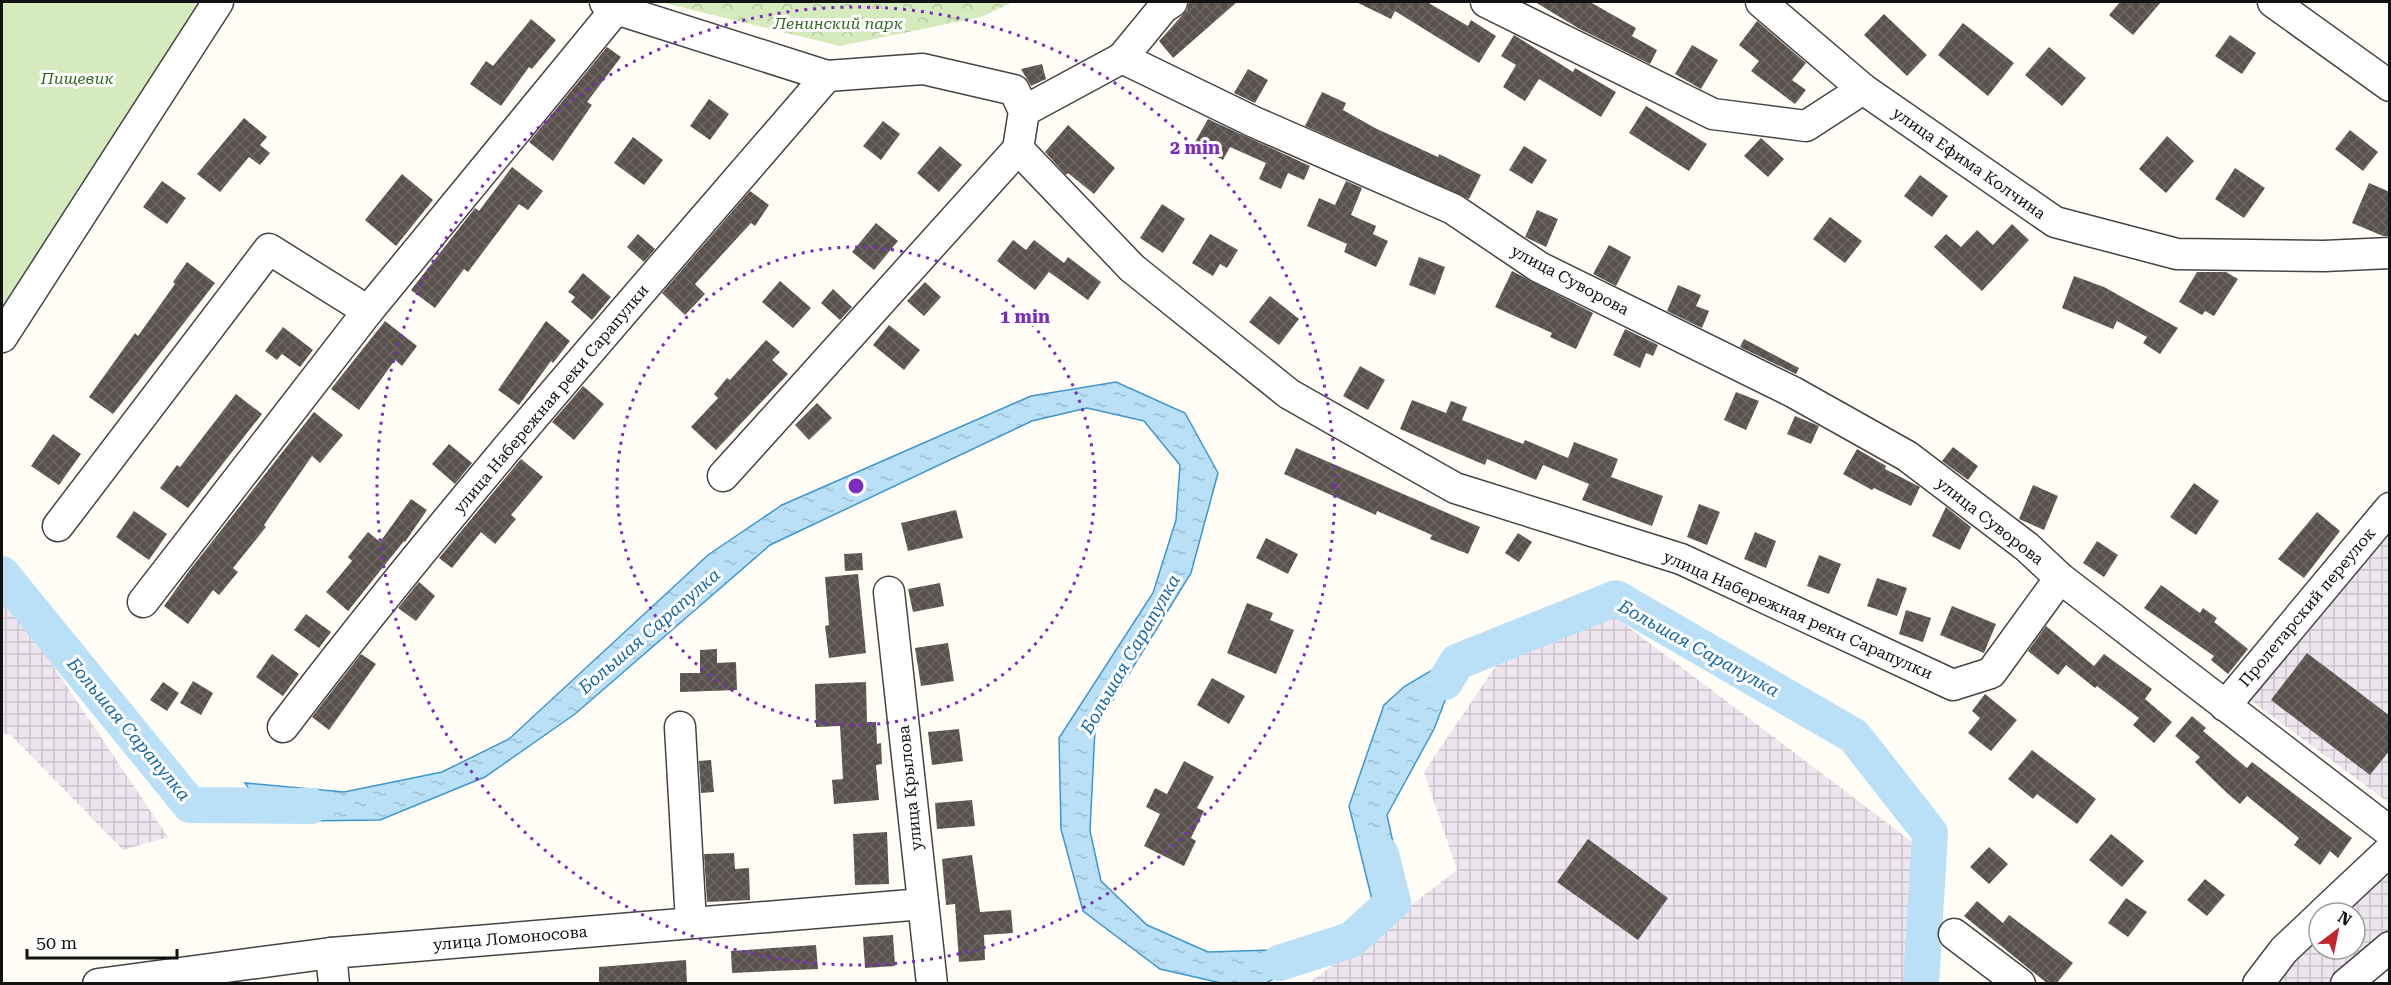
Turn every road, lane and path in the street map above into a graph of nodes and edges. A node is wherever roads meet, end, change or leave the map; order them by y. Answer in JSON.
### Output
{"nodes":[{"id":1,"x":218,"y":2,"type":"edge"},
{"id":2,"x":1172,"y":2,"type":"edge"},
{"id":3,"x":1486,"y":2,"type":"edge"},
{"id":4,"x":1761,"y":2,"type":"edge"},
{"id":5,"x":2272,"y":2,"type":"edge"},
{"id":6,"x":610,"y":5,"type":"edge"},
{"id":7,"x":1122,"y":58,"type":"junction"},
{"id":8,"x":827,"y":76,"type":"junction"},
{"id":9,"x":2390,"y":86,"type":"edge"},
{"id":10,"x":1863,"y":89,"type":"junction"},
{"id":11,"x":1024,"y":111,"type":"junction"},
{"id":12,"x":1018,"y":149,"type":"junction"},
{"id":13,"x":2390,"y":253,"type":"edge"},
{"id":14,"x":368,"y":311,"type":"junction"},
{"id":15,"x":2,"y":337,"type":"edge"},
{"id":16,"x":723,"y":476,"type":"dead end"},
{"id":17,"x":2390,"y":508,"type":"edge"},
{"id":18,"x":58,"y":526,"type":"dead end"},
{"id":19,"x":2060,"y":578,"type":"junction"},
{"id":20,"x":889,"y":592,"type":"dead end"},
{"id":21,"x":143,"y":602,"type":"dead end"},
{"id":22,"x":2225,"y":706,"type":"junction"},
{"id":23,"x":680,"y":727,"type":"dead end"},
{"id":24,"x":283,"y":728,"type":"dead end"},
{"id":25,"x":2390,"y":832,"type":"edge"},
{"id":26,"x":2390,"y":850,"type":"edge"},
{"id":27,"x":2336,"y":901,"type":"edge"},
{"id":28,"x":923,"y":904,"type":"junction"},
{"id":29,"x":691,"y":923,"type":"junction"},
{"id":30,"x":2307,"y":928,"type":"edge"},
{"id":31,"x":1954,"y":934,"type":"dead end"},
{"id":32,"x":2390,"y":947,"type":"edge"},
{"id":33,"x":332,"y":953,"type":"junction"},
{"id":34,"x":98,"y":984,"type":"edge"},
{"id":35,"x":334,"y":984,"type":"edge"},
{"id":36,"x":932,"y":984,"type":"edge"},
{"id":37,"x":2020,"y":984,"type":"edge"},
{"id":38,"x":2258,"y":984,"type":"edge"},
{"id":39,"x":2346,"y":984,"type":"edge"}],
"edges":[{"from":1,"to":15,"type":"street"},
{"from":2,"to":7,"type":"street"},
{"from":3,"to":10,"type":"street"},
{"from":4,"to":10,"type":"street","name":"улица Ефима Колчина"},
{"from":5,"to":9,"type":"street"},
{"from":6,"to":8,"type":"street"},
{"from":6,"to":14,"type":"street"},
{"from":7,"to":11,"type":"street"},
{"from":7,"to":19,"type":"street","name":"улица Суворова"},
{"from":8,"to":11,"type":"street"},
{"from":8,"to":24,"type":"street","name":"улица Набережная реки Сарапулки"},
{"from":10,"to":13,"type":"street","name":"улица Ефима Колчина"},
{"from":11,"to":12,"type":"street"},
{"from":12,"to":16,"type":"street"},
{"from":12,"to":19,"type":"street","name":"улица Набережная реки Сарапулки"},
{"from":14,"to":18,"type":"street"},
{"from":14,"to":21,"type":"street"},
{"from":17,"to":22,"type":"street","name":"Пролетарский переулок"},
{"from":19,"to":22,"type":"street"},
{"from":20,"to":28,"type":"street","name":"улица Крылова"},
{"from":22,"to":25,"type":"street"},
{"from":23,"to":29,"type":"street"},
{"from":26,"to":27,"type":"street"},
{"from":28,"to":29,"type":"street","name":"улица Ломоносова"},
{"from":28,"to":36,"type":"street","name":"улица Крылова"},
{"from":29,"to":33,"type":"street","name":"улица Ломоносова"},
{"from":30,"to":38,"type":"street"},
{"from":31,"to":37,"type":"street"},
{"from":32,"to":39,"type":"street"},
{"from":33,"to":34,"type":"street","name":"улица Ломоносова"},
{"from":33,"to":35,"type":"street"}]}
